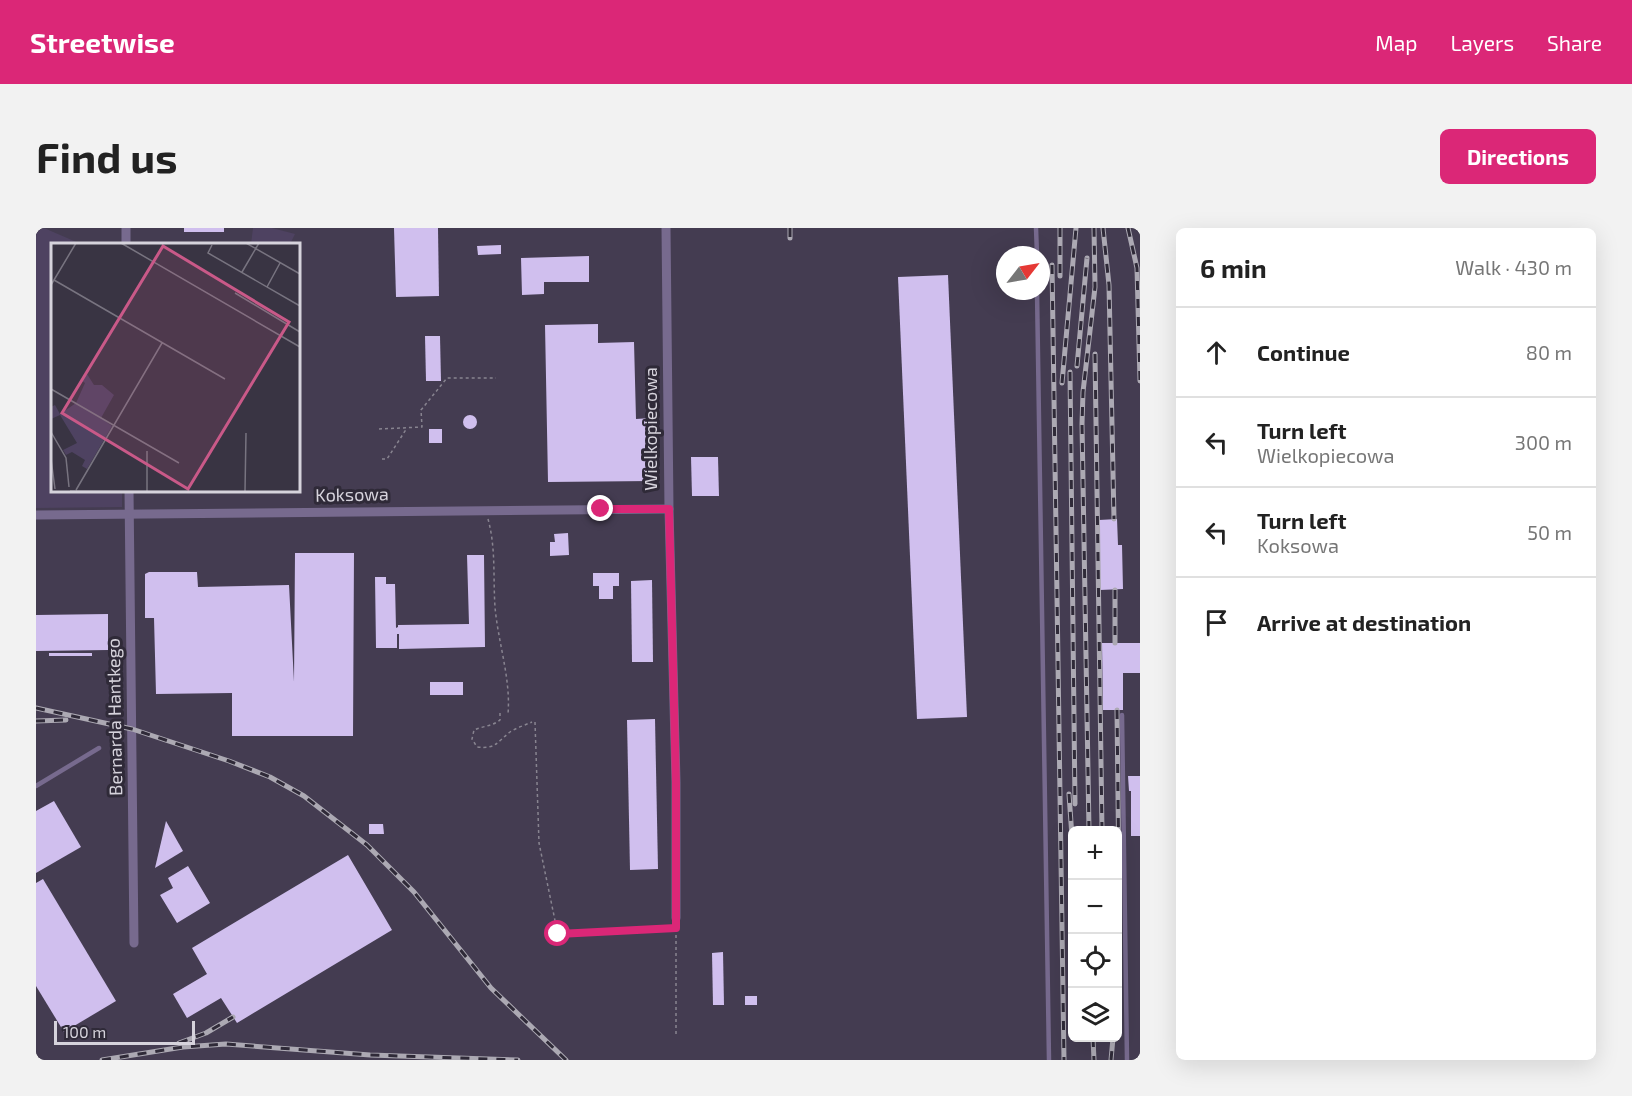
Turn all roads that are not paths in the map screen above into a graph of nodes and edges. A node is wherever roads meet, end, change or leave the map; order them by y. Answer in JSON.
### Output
{"nodes":[{"id":1,"x":666,"y":228,"type":"edge"},
{"id":2,"x":1036,"y":228,"type":"edge"},
{"id":3,"x":1037,"y":246,"type":"edge"},
{"id":4,"x":1037,"y":300,"type":"edge"},
{"id":5,"x":129,"y":492,"type":"edge"},
{"id":6,"x":669,"y":509,"type":"junction"},
{"id":7,"x":129,"y":514,"type":"junction"},
{"id":8,"x":36,"y":515,"type":"edge"},
{"id":9,"x":1122,"y":715,"type":"dead end"},
{"id":10,"x":99,"y":748,"type":"dead end"},
{"id":11,"x":36,"y":786,"type":"edge"},
{"id":12,"x":676,"y":918,"type":"dead end"},
{"id":13,"x":134,"y":943,"type":"dead end"},
{"id":14,"x":1049,"y":1060,"type":"edge"},
{"id":15,"x":1127,"y":1060,"type":"edge"}],
"edges":[{"from":1,"to":6,"type":"street","name":"Wielkopiecowa"},
{"from":2,"to":3,"type":"lane"},
{"from":4,"to":14,"type":"lane"},
{"from":5,"to":7,"type":"street","name":"Bernarda Hantkego"},
{"from":6,"to":7,"type":"street","name":"Koksowa"},
{"from":6,"to":12,"type":"street","name":"Wielkopiecowa"},
{"from":7,"to":8,"type":"street","name":"Koksowa"},
{"from":7,"to":13,"type":"street","name":"Bernarda Hantkego"},
{"from":9,"to":15,"type":"lane"},
{"from":10,"to":11,"type":"lane"}]}
